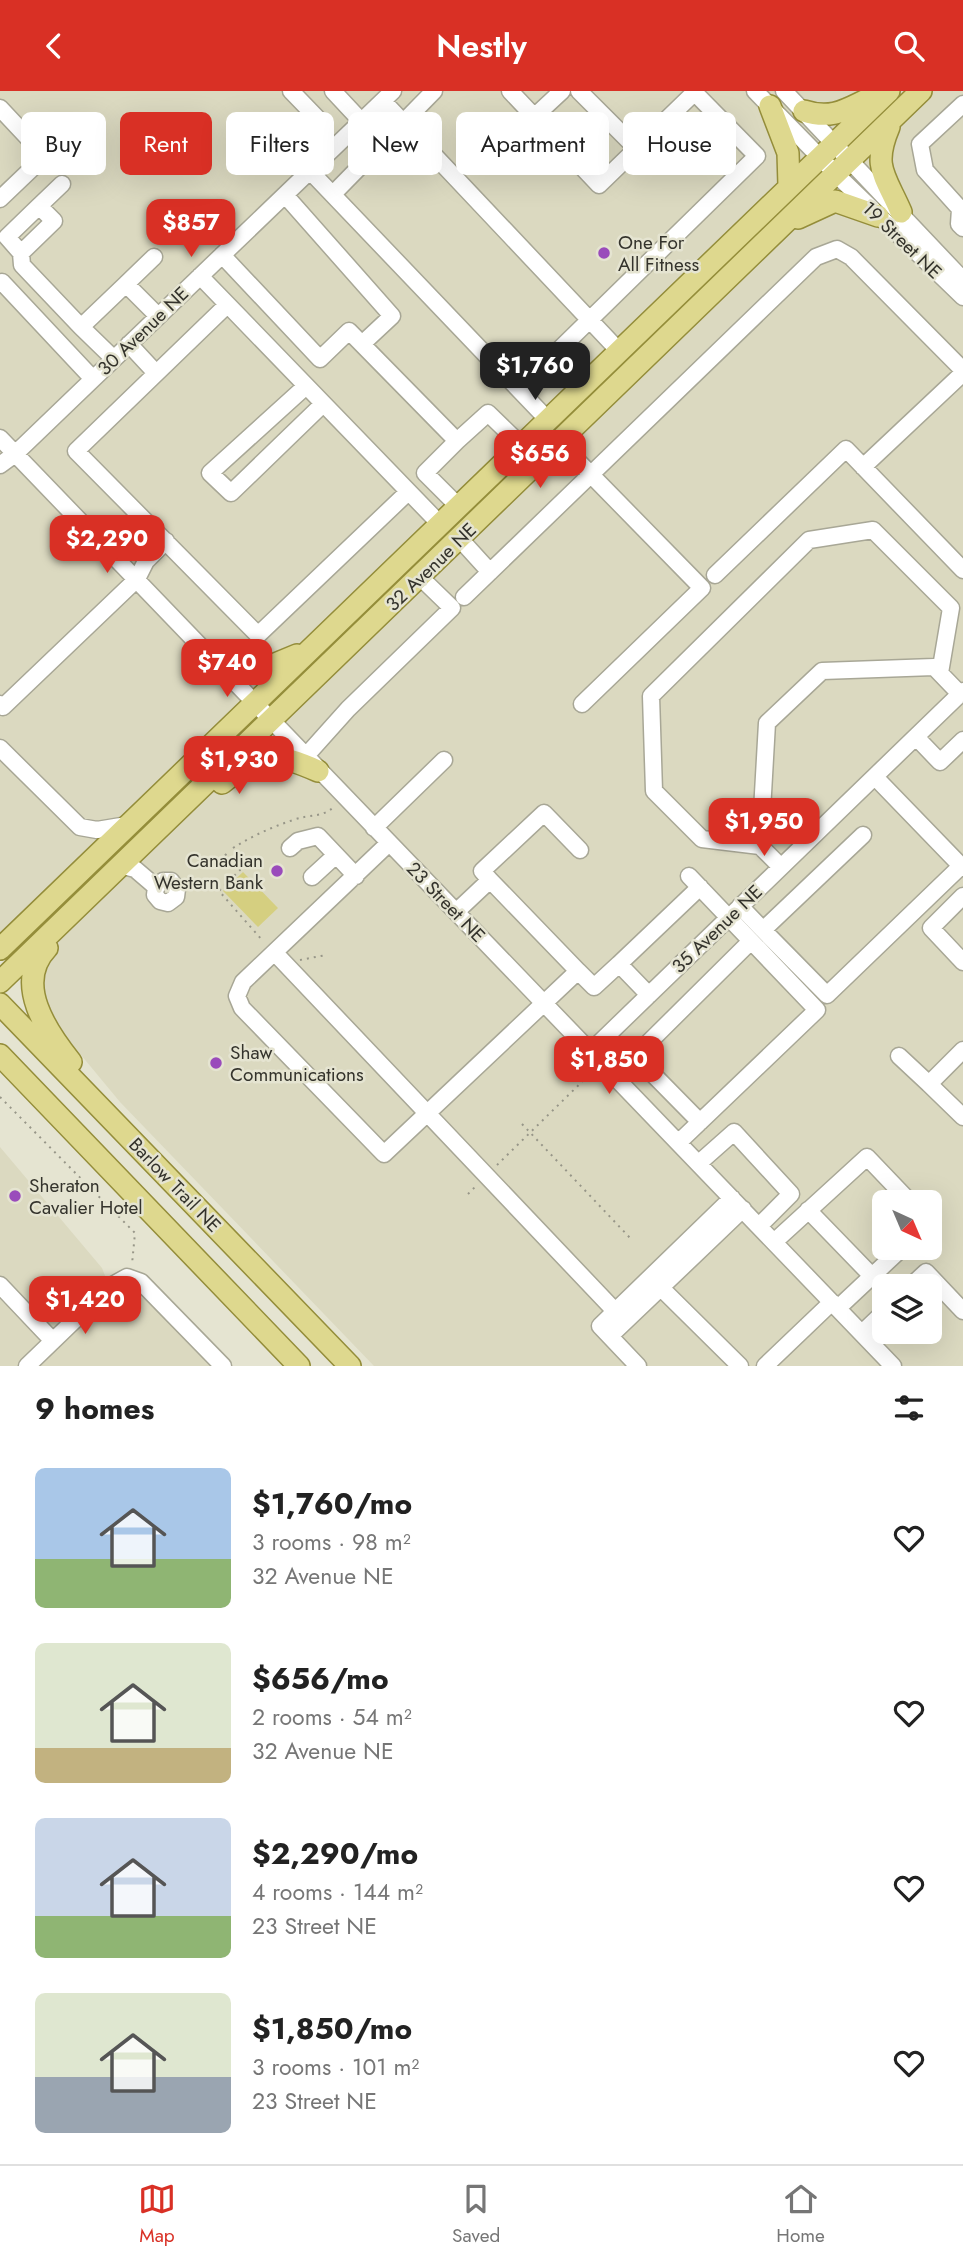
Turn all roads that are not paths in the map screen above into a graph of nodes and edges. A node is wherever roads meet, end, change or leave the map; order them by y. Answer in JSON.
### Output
{"nodes":[{"id":1,"x":291,"y":91,"type":"edge"},
{"id":2,"x":333,"y":91,"type":"edge"},
{"id":3,"x":434,"y":91,"type":"edge"},
{"id":4,"x":510,"y":91,"type":"edge"},
{"id":5,"x":562,"y":91,"type":"edge"},
{"id":6,"x":579,"y":91,"type":"edge"},
{"id":7,"x":887,"y":91,"type":"edge"},
{"id":8,"x":921,"y":91,"type":"edge"},
{"id":9,"x":695,"y":92,"type":"edge"},
{"id":10,"x":388,"y":96,"type":"edge"},
{"id":11,"x":770,"y":96,"type":"edge"},
{"id":12,"x":963,"y":104,"type":"edge"},
{"id":13,"x":0,"y":108,"type":"edge"},
{"id":14,"x":804,"y":111,"type":"junction"},
{"id":15,"x":311,"y":112,"type":"edge"},
{"id":16,"x":353,"y":112,"type":"edge"},
{"id":17,"x":371,"y":112,"type":"edge"},
{"id":18,"x":397,"y":112,"type":"edge"},
{"id":19,"x":412,"y":112,"type":"edge"},
{"id":20,"x":529,"y":112,"type":"edge"},
{"id":21,"x":539,"y":112,"type":"edge"},
{"id":22,"x":675,"y":112,"type":"edge"},
{"id":23,"x":892,"y":118,"type":"junction"},
{"id":24,"x":348,"y":133,"type":"edge"},
{"id":25,"x":623,"y":135,"type":"edge"},
{"id":26,"x":334,"y":147,"type":"edge"},
{"id":27,"x":835,"y":159,"type":"junction"},
{"id":28,"x":623,"y":162,"type":"edge"},
{"id":29,"x":442,"y":163,"type":"edge"},
{"id":30,"x":305,"y":175,"type":"edge"},
{"id":31,"x":315,"y":175,"type":"edge"},
{"id":32,"x":351,"y":175,"type":"edge"},
{"id":33,"x":589,"y":175,"type":"edge"},
{"id":34,"x":62,"y":184,"type":"dead end"},
{"id":35,"x":789,"y":186,"type":"junction"},
{"id":36,"x":334,"y":193,"type":"junction"},
{"id":37,"x":285,"y":195,"type":"junction"},
{"id":38,"x":0,"y":199,"type":"edge"},
{"id":39,"x":901,"y":212,"type":"junction"},
{"id":40,"x":878,"y":216,"type":"junction"},
{"id":41,"x":963,"y":228,"type":"edge"},
{"id":42,"x":778,"y":229,"type":"junction"},
{"id":43,"x":222,"y":255,"type":"junction"},
{"id":44,"x":154,"y":257,"type":"dead end"},
{"id":45,"x":200,"y":276,"type":"junction"},
{"id":46,"x":963,"y":280,"type":"edge"},
{"id":47,"x":0,"y":284,"type":"edge"},
{"id":48,"x":126,"y":284,"type":"junction"},
{"id":49,"x":963,"y":297,"type":"edge"},
{"id":50,"x":227,"y":305,"type":"junction"},
{"id":51,"x":158,"y":316,"type":"junction"},
{"id":52,"x":590,"y":320,"type":"junction"},
{"id":53,"x":81,"y":327,"type":"junction"},
{"id":54,"x":129,"y":344,"type":"junction"},
{"id":55,"x":362,"y":345,"type":"junction"},
{"id":56,"x":619,"y":351,"type":"junction"},
{"id":57,"x":114,"y":359,"type":"junction"},
{"id":58,"x":156,"y":372,"type":"junction"},
{"id":59,"x":963,"y":372,"type":"edge"},
{"id":60,"x":93,"y":379,"type":"junction"},
{"id":61,"x":306,"y":386,"type":"junction"},
{"id":62,"x":519,"y":389,"type":"junction"},
{"id":63,"x":323,"y":404,"type":"junction"},
{"id":64,"x":548,"y":419,"type":"junction"},
{"id":65,"x":0,"y":438,"type":"edge"},
{"id":66,"x":457,"y":441,"type":"junction"},
{"id":67,"x":559,"y":442,"type":"junction"},
{"id":68,"x":521,"y":445,"type":"junction"},
{"id":69,"x":15,"y":454,"type":"junction"},
{"id":70,"x":0,"y":465,"type":"edge"},
{"id":71,"x":863,"y":467,"type":"junction"},
{"id":72,"x":591,"y":474,"type":"junction"},
{"id":73,"x":407,"y":493,"type":"junction"},
{"id":74,"x":458,"y":506,"type":"junction"},
{"id":75,"x":439,"y":523,"type":"junction"},
{"id":76,"x":460,"y":539,"type":"junction"},
{"id":77,"x":166,"y":541,"type":"junction"},
{"id":78,"x":963,"y":570,"type":"edge"},
{"id":79,"x":490,"y":572,"type":"junction"},
{"id":80,"x":715,"y":575,"type":"dead end"},
{"id":81,"x":420,"y":577,"type":"junction"},
{"id":82,"x":137,"y":579,"type":"junction"},
{"id":83,"x":464,"y":597,"type":"dead end"},
{"id":84,"x":312,"y":648,"type":"junction"},
{"id":85,"x":226,"y":671,"type":"junction"},
{"id":86,"x":940,"y":673,"type":"junction"},
{"id":87,"x":961,"y":693,"type":"edge"},
{"id":88,"x":256,"y":702,"type":"junction"},
{"id":89,"x":582,"y":703,"type":"dead end"},
{"id":90,"x":1,"y":707,"type":"edge"},
{"id":91,"x":272,"y":721,"type":"junction"},
{"id":92,"x":916,"y":737,"type":"junction"},
{"id":93,"x":963,"y":740,"type":"edge"},
{"id":94,"x":0,"y":748,"type":"edge"},
{"id":95,"x":444,"y":760,"type":"dead end"},
{"id":96,"x":312,"y":764,"type":"junction"},
{"id":97,"x":875,"y":777,"type":"junction"},
{"id":98,"x":163,"y":824,"type":"junction"},
{"id":99,"x":127,"y":825,"type":"junction"},
{"id":100,"x":374,"y":828,"type":"junction"},
{"id":101,"x":863,"y":835,"type":"dead end"},
{"id":102,"x":143,"y":843,"type":"junction"},
{"id":103,"x":388,"y":843,"type":"junction"},
{"id":104,"x":760,"y":846,"type":"junction"},
{"id":105,"x":290,"y":848,"type":"dead end"},
{"id":106,"x":580,"y":851,"type":"dead end"},
{"id":107,"x":336,"y":855,"type":"junction"},
{"id":108,"x":120,"y":865,"type":"junction"},
{"id":109,"x":781,"y":867,"type":"junction"},
{"id":110,"x":962,"y":867,"type":"edge"},
{"id":111,"x":356,"y":876,"type":"junction"},
{"id":112,"x":312,"y":877,"type":"dead end"},
{"id":113,"x":490,"y":880,"type":"junction"},
{"id":114,"x":963,"y":896,"type":"edge"},
{"id":115,"x":50,"y":901,"type":"junction"},
{"id":116,"x":456,"y":912,"type":"junction"},
{"id":117,"x":734,"y":912,"type":"junction"},
{"id":118,"x":71,"y":914,"type":"junction"},
{"id":119,"x":0,"y":934,"type":"edge"},
{"id":120,"x":757,"y":936,"type":"junction"},
{"id":121,"x":0,"y":949,"type":"edge"},
{"id":122,"x":275,"y":953,"type":"junction"},
{"id":123,"x":963,"y":962,"type":"edge"},
{"id":124,"x":619,"y":964,"type":"junction"},
{"id":125,"x":578,"y":971,"type":"junction"},
{"id":126,"x":0,"y":982,"type":"edge"},
{"id":127,"x":649,"y":995,"type":"junction"},
{"id":128,"x":544,"y":1002,"type":"junction"},
{"id":129,"x":0,"y":1004,"type":"edge"},
{"id":130,"x":963,"y":1050,"type":"edge"},
{"id":131,"x":591,"y":1051,"type":"junction"},
{"id":132,"x":0,"y":1055,"type":"edge"},
{"id":133,"x":900,"y":1056,"type":"dead end"},
{"id":134,"x":929,"y":1084,"type":"junction"},
{"id":135,"x":960,"y":1107,"type":"edge"},
{"id":136,"x":428,"y":1113,"type":"junction"},
{"id":137,"x":700,"y":1122,"type":"junction"},
{"id":138,"x":133,"y":1141,"type":"junction"},
{"id":139,"x":679,"y":1142,"type":"junction"},
{"id":140,"x":699,"y":1163,"type":"junction"},
{"id":141,"x":899,"y":1190,"type":"edge"},
{"id":142,"x":737,"y":1203,"type":"junction"},
{"id":143,"x":808,"y":1210,"type":"junction"},
{"id":144,"x":759,"y":1226,"type":"junction"},
{"id":145,"x":774,"y":1242,"type":"junction"},
{"id":146,"x":889,"y":1260,"type":"edge"},
{"id":147,"x":874,"y":1274,"type":"edge"},
{"id":148,"x":872,"y":1276,"type":"joint"},
{"id":149,"x":655,"y":1283,"type":"junction"},
{"id":150,"x":0,"y":1285,"type":"edge"},
{"id":151,"x":942,"y":1289,"type":"edge"},
{"id":152,"x":835,"y":1305,"type":"junction"},
{"id":153,"x":615,"y":1311,"type":"junction"},
{"id":154,"x":963,"y":1311,"type":"edge"},
{"id":155,"x":872,"y":1323,"type":"edge"},
{"id":156,"x":605,"y":1331,"type":"junction"},
{"id":157,"x":862,"y":1333,"type":"junction"},
{"id":158,"x":53,"y":1341,"type":"junction"},
{"id":159,"x":27,"y":1366,"type":"edge"},
{"id":160,"x":223,"y":1366,"type":"edge"},
{"id":161,"x":299,"y":1366,"type":"edge"},
{"id":162,"x":350,"y":1366,"type":"edge"},
{"id":163,"x":638,"y":1366,"type":"edge"},
{"id":164,"x":740,"y":1366,"type":"edge"},
{"id":165,"x":765,"y":1366,"type":"edge"},
{"id":166,"x":893,"y":1366,"type":"edge"}],
"edges":[{"from":1,"to":15,"type":"street"},
{"from":2,"to":16,"type":"street"},
{"from":3,"to":19,"type":"street"},
{"from":4,"to":20,"type":"street"},
{"from":5,"to":21,"type":"street"},
{"from":6,"to":25,"type":"street"},
{"from":7,"to":14,"type":"main road"},
{"from":7,"to":27,"type":"main road","name":"32 Avenue NE"},
{"from":8,"to":23,"type":"main road","name":"32 Avenue NE"},
{"from":9,"to":22,"type":"street"},
{"from":9,"to":52,"type":"street"},
{"from":10,"to":17,"type":"street","name":"30 Avenue NE"},
{"from":10,"to":18,"type":"street"},
{"from":11,"to":14,"type":"street","name":"19 Street NE"},
{"from":11,"to":27,"type":"street","name":"19 Street NE"},
{"from":11,"to":35,"type":"main road"},
{"from":12,"to":41,"type":"street"},
{"from":13,"to":38,"type":"street"},
{"from":14,"to":27,"type":"street","name":"19 Street NE"},
{"from":23,"to":27,"type":"main road","name":"32 Avenue NE"},
{"from":23,"to":39,"type":"main road"},
{"from":24,"to":26,"type":"street","name":"30 Avenue NE"},
{"from":27,"to":35,"type":"main road","name":"32 Avenue NE"},
{"from":27,"to":39,"type":"street","name":"19 Street NE"},
{"from":27,"to":40,"type":"street","name":"19 Street NE"},
{"from":27,"to":42,"type":"main road","name":"32 Avenue NE"},
{"from":28,"to":33,"type":"street"},
{"from":29,"to":52,"type":"street"},
{"from":30,"to":37,"type":"street","name":"30 Avenue NE"},
{"from":31,"to":36,"type":"street"},
{"from":32,"to":36,"type":"street"},
{"from":34,"to":53,"type":"street"},
{"from":35,"to":56,"type":"main road","name":"32 Avenue NE"},
{"from":36,"to":62,"type":"street"},
{"from":37,"to":43,"type":"street","name":"30 Avenue NE"},
{"from":37,"to":55,"type":"street"},
{"from":39,"to":46,"type":"street","name":"19 Street NE"},
{"from":40,"to":42,"type":"main road"},
{"from":40,"to":49,"type":"street","name":"19 Street NE"},
{"from":42,"to":67,"type":"main road","name":"32 Avenue NE"},
{"from":43,"to":45,"type":"street","name":"30 Avenue NE"},
{"from":43,"to":55,"type":"street"},
{"from":44,"to":48,"type":"street"},
{"from":45,"to":50,"type":"street"},
{"from":45,"to":51,"type":"street","name":"30 Avenue NE"},
{"from":47,"to":60,"type":"street"},
{"from":48,"to":51,"type":"street"},
{"from":48,"to":53,"type":"street"},
{"from":50,"to":58,"type":"street"},
{"from":50,"to":61,"type":"street"},
{"from":51,"to":54,"type":"street","name":"30 Avenue NE"},
{"from":52,"to":56,"type":"street"},
{"from":52,"to":62,"type":"street"},
{"from":53,"to":57,"type":"street"},
{"from":54,"to":57,"type":"street","name":"30 Avenue NE"},
{"from":54,"to":58,"type":"street"},
{"from":55,"to":66,"type":"street"},
{"from":56,"to":64,"type":"main road","name":"32 Avenue NE"},
{"from":57,"to":60,"type":"street","name":"30 Avenue NE"},
{"from":58,"to":77,"type":"street"},
{"from":59,"to":71,"type":"street"},
{"from":59,"to":72,"type":"street"},
{"from":60,"to":69,"type":"street","name":"30 Avenue NE"},
{"from":61,"to":63,"type":"street"},
{"from":61,"to":63,"type":"street"},
{"from":62,"to":64,"type":"street"},
{"from":63,"to":73,"type":"street"},
{"from":64,"to":68,"type":"main road","name":"32 Avenue NE"},
{"from":65,"to":69,"type":"street","name":"23 Street NE"},
{"from":66,"to":68,"type":"street"},
{"from":66,"to":74,"type":"street"},
{"from":67,"to":72,"type":"street"},
{"from":67,"to":76,"type":"main road","name":"32 Avenue NE"},
{"from":68,"to":74,"type":"main road","name":"32 Avenue NE"},
{"from":69,"to":70,"type":"street","name":"30 Avenue NE"},
{"from":69,"to":82,"type":"street","name":"23 Street NE"},
{"from":71,"to":78,"type":"street"},
{"from":71,"to":80,"type":"street"},
{"from":72,"to":79,"type":"street"},
{"from":72,"to":89,"type":"street"},
{"from":73,"to":75,"type":"street"},
{"from":73,"to":77,"type":"street"},
{"from":74,"to":75,"type":"main road","name":"32 Avenue NE"},
{"from":75,"to":84,"type":"main road","name":"32 Avenue NE"},
{"from":76,"to":79,"type":"street"},
{"from":76,"to":81,"type":"main road","name":"32 Avenue NE"},
{"from":77,"to":82,"type":"street"},
{"from":79,"to":83,"type":"street"},
{"from":81,"to":91,"type":"main road","name":"32 Avenue NE"},
{"from":81,"to":96,"type":"street"},
{"from":82,"to":85,"type":"street","name":"23 Street NE"},
{"from":82,"to":90,"type":"street"},
{"from":84,"to":85,"type":"main road"},
{"from":84,"to":88,"type":"main road","name":"32 Avenue NE"},
{"from":85,"to":88,"type":"street","name":"23 Street NE"},
{"from":86,"to":87,"type":"street"},
{"from":86,"to":104,"type":"street"},
{"from":86,"to":104,"type":"street"},
{"from":87,"to":92,"type":"street","name":"35 Avenue NE"},
{"from":88,"to":91,"type":"street","name":"23 Street NE"},
{"from":88,"to":99,"type":"main road","name":"32 Avenue NE"},
{"from":91,"to":96,"type":"street","name":"23 Street NE"},
{"from":91,"to":98,"type":"main road","name":"32 Avenue NE"},
{"from":92,"to":93,"type":"street"},
{"from":92,"to":97,"type":"street","name":"35 Avenue NE"},
{"from":94,"to":99,"type":"street"},
{"from":95,"to":100,"type":"street"},
{"from":96,"to":98,"type":"main road"},
{"from":96,"to":100,"type":"street","name":"23 Street NE"},
{"from":97,"to":109,"type":"street","name":"35 Avenue NE"},
{"from":97,"to":110,"type":"street"},
{"from":98,"to":102,"type":"main road","name":"32 Avenue NE"},
{"from":99,"to":115,"type":"main road","name":"32 Avenue NE"},
{"from":100,"to":103,"type":"street","name":"23 Street NE"},
{"from":101,"to":120,"type":"street"},
{"from":102,"to":108,"type":"main road","name":"32 Avenue NE"},
{"from":102,"to":108,"type":"street"},
{"from":103,"to":111,"type":"street"},
{"from":103,"to":116,"type":"street","name":"23 Street NE"},
{"from":104,"to":109,"type":"street"},
{"from":105,"to":107,"type":"street"},
{"from":106,"to":113,"type":"street"},
{"from":107,"to":111,"type":"street"},
{"from":107,"to":112,"type":"street"},
{"from":108,"to":118,"type":"main road","name":"32 Avenue NE"},
{"from":109,"to":117,"type":"street","name":"35 Avenue NE"},
{"from":110,"to":120,"type":"street"},
{"from":111,"to":122,"type":"street"},
{"from":113,"to":116,"type":"street"},
{"from":113,"to":125,"type":"street"},
{"from":114,"to":123,"type":"street"},
{"from":115,"to":119,"type":"main road"},
{"from":115,"to":121,"type":"main road","name":"32 Avenue NE"},
{"from":116,"to":128,"type":"street","name":"23 Street NE"},
{"from":117,"to":120,"type":"street"},
{"from":117,"to":124,"type":"street"},
{"from":117,"to":127,"type":"street","name":"35 Avenue NE"},
{"from":118,"to":126,"type":"main road","name":"32 Avenue NE"},
{"from":118,"to":138,"type":"main road"},
{"from":120,"to":137,"type":"street"},
{"from":120,"to":137,"type":"street"},
{"from":122,"to":136,"type":"street"},
{"from":122,"to":136,"type":"street"},
{"from":124,"to":125,"type":"street"},
{"from":124,"to":127,"type":"street"},
{"from":125,"to":128,"type":"street"},
{"from":127,"to":131,"type":"street","name":"35 Avenue NE"},
{"from":128,"to":131,"type":"street","name":"23 Street NE"},
{"from":128,"to":136,"type":"street"},
{"from":129,"to":138,"type":"main road","name":"Barlow Trail NE"},
{"from":130,"to":134,"type":"street"},
{"from":131,"to":139,"type":"street","name":"23 Street NE"},
{"from":132,"to":161,"type":"main road","name":"Barlow Trail NE"},
{"from":133,"to":134,"type":"street"},
{"from":134,"to":135,"type":"street"},
{"from":136,"to":153,"type":"street"},
{"from":137,"to":139,"type":"street"},
{"from":138,"to":162,"type":"main road","name":"Barlow Trail NE"},
{"from":139,"to":140,"type":"street","name":"23 Street NE"},
{"from":140,"to":142,"type":"street","name":"23 Street NE"},
{"from":140,"to":144,"type":"street"},
{"from":141,"to":143,"type":"street"},
{"from":142,"to":144,"type":"street","name":"23 Street NE"},
{"from":142,"to":149,"type":"street"},
{"from":143,"to":145,"type":"street"},
{"from":143,"to":148,"type":"street"},
{"from":144,"to":145,"type":"street","name":"23 Street NE"},
{"from":145,"to":152,"type":"street","name":"23 Street NE"},
{"from":146,"to":147,"type":"street"},
{"from":148,"to":152,"type":"street"},
{"from":149,"to":153,"type":"street"},
{"from":149,"to":156,"type":"street"},
{"from":149,"to":164,"type":"street"},
{"from":150,"to":158,"type":"street"},
{"from":151,"to":154,"type":"street"},
{"from":152,"to":157,"type":"street","name":"23 Street NE"},
{"from":152,"to":165,"type":"street"},
{"from":153,"to":156,"type":"street"},
{"from":155,"to":157,"type":"street"},
{"from":156,"to":163,"type":"street"},
{"from":157,"to":166,"type":"street","name":"23 Street NE"},
{"from":158,"to":159,"type":"street"},
{"from":158,"to":160,"type":"street"}]}
